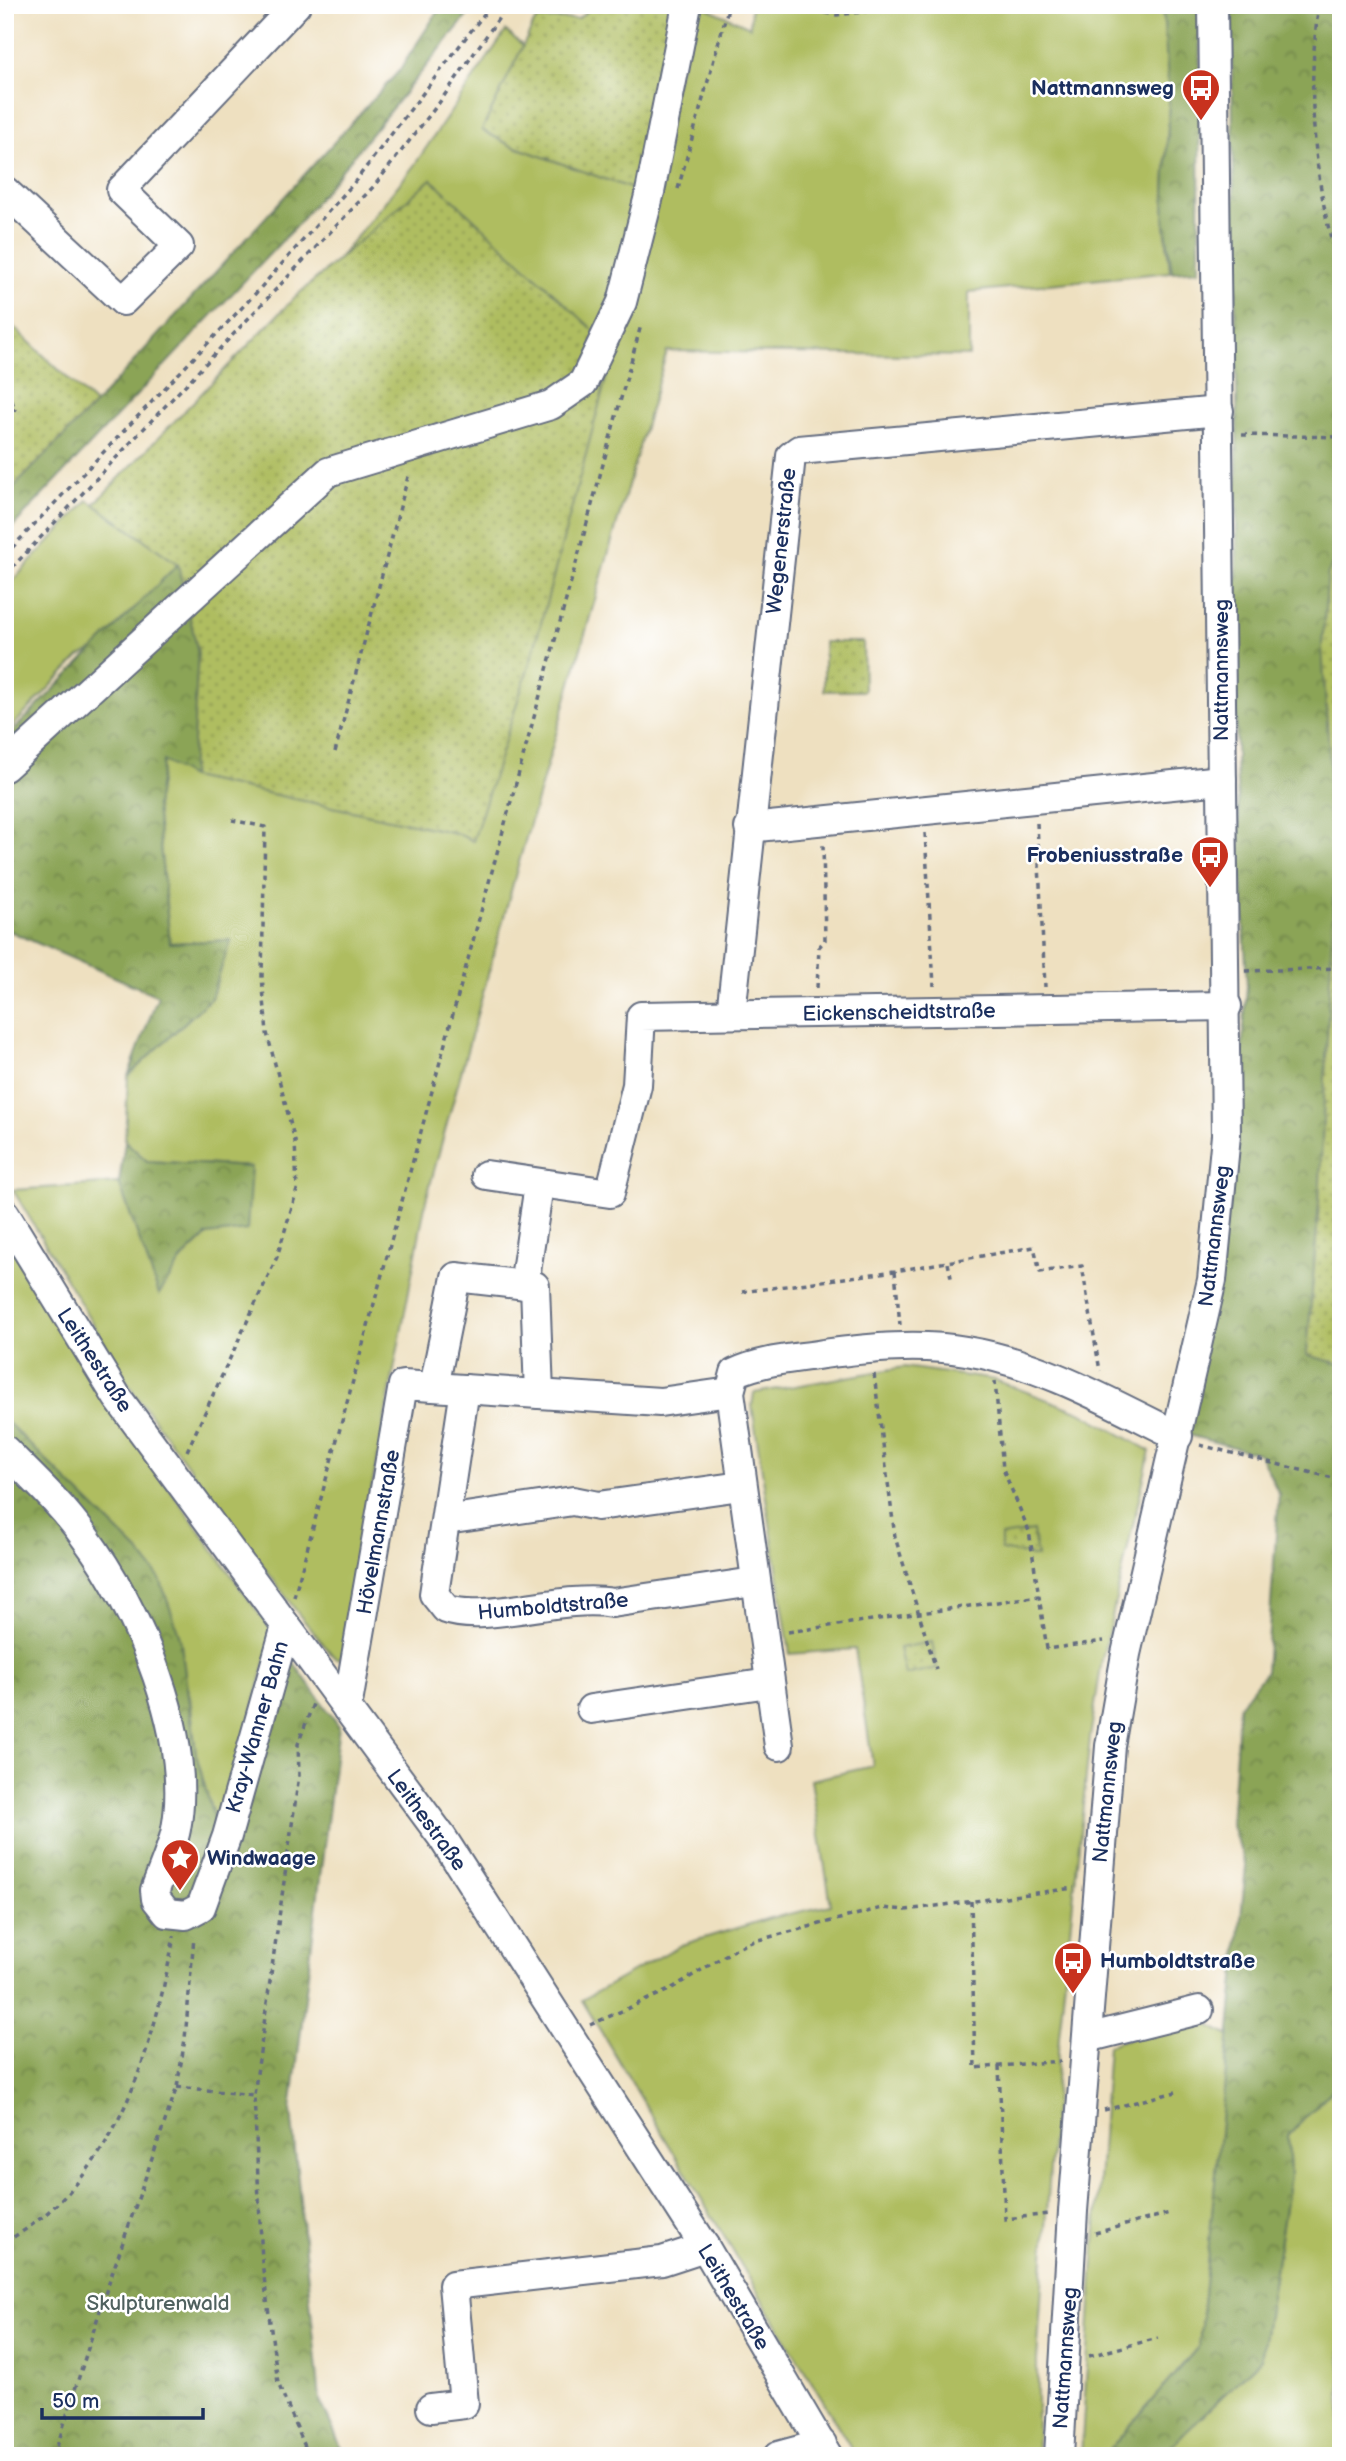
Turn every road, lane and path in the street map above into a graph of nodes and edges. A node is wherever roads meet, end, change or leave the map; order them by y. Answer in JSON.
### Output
{"nodes":[{"id":1,"x":296,"y":5,"type":"edge"},
{"id":2,"x":491,"y":5,"type":"edge"},
{"id":3,"x":508,"y":5,"type":"edge"},
{"id":4,"x":687,"y":5,"type":"edge"},
{"id":5,"x":729,"y":5,"type":"edge"},
{"id":6,"x":776,"y":5,"type":"edge"},
{"id":7,"x":921,"y":5,"type":"edge"},
{"id":8,"x":1213,"y":5,"type":"edge"},
{"id":9,"x":1319,"y":5,"type":"edge"},
{"id":10,"x":678,"y":190,"type":"dead end"},
{"id":11,"x":5,"y":191,"type":"edge"},
{"id":12,"x":1341,"y":276,"type":"edge"},
{"id":13,"x":642,"y":320,"type":"dead end"},
{"id":14,"x":5,"y":381,"type":"edge"},
{"id":15,"x":5,"y":410,"type":"edge"},
{"id":16,"x":1219,"y":422,"type":"junction"},
{"id":17,"x":1341,"y":437,"type":"edge"},
{"id":18,"x":417,"y":444,"type":"junction"},
{"id":19,"x":5,"y":555,"type":"edge"},
{"id":20,"x":5,"y":575,"type":"edge"},
{"id":21,"x":334,"y":752,"type":"dead end"},
{"id":22,"x":5,"y":767,"type":"edge"},
{"id":23,"x":1222,"y":780,"type":"junction"},
{"id":24,"x":1035,"y":799,"type":"junction"},
{"id":25,"x":923,"y":810,"type":"junction"},
{"id":26,"x":232,"y":820,"type":"dead end"},
{"id":27,"x":822,"y":821,"type":"junction"},
{"id":28,"x":749,"y":828,"type":"junction"},
{"id":29,"x":1341,"y":968,"type":"edge"},
{"id":30,"x":1227,"y":971,"type":"junction"},
{"id":31,"x":1227,"y":1006,"type":"junction"},
{"id":32,"x":1046,"y":1010,"type":"junction"},
{"id":33,"x":936,"y":1012,"type":"junction"},
{"id":34,"x":817,"y":1013,"type":"junction"},
{"id":35,"x":731,"y":1014,"type":"junction"},
{"id":36,"x":486,"y":1175,"type":"dead end"},
{"id":37,"x":539,"y":1185,"type":"junction"},
{"id":38,"x":5,"y":1214,"type":"edge"},
{"id":39,"x":948,"y":1262,"type":"junction"},
{"id":40,"x":894,"y":1272,"type":"junction"},
{"id":41,"x":952,"y":1282,"type":"dead end"},
{"id":42,"x":524,"y":1285,"type":"junction"},
{"id":43,"x":742,"y":1292,"type":"dead end"},
{"id":44,"x":902,"y":1347,"type":"junction"},
{"id":45,"x":870,"y":1348,"type":"junction"},
{"id":46,"x":992,"y":1356,"type":"junction"},
{"id":47,"x":434,"y":1387,"type":"junction"},
{"id":48,"x":465,"y":1389,"type":"junction"},
{"id":49,"x":730,"y":1392,"type":"junction"},
{"id":50,"x":539,"y":1394,"type":"junction"},
{"id":51,"x":1105,"y":1400,"type":"junction"},
{"id":52,"x":1178,"y":1436,"type":"junction"},
{"id":53,"x":5,"y":1450,"type":"edge"},
{"id":54,"x":175,"y":1478,"type":"junction"},
{"id":55,"x":1341,"y":1480,"type":"edge"},
{"id":56,"x":741,"y":1486,"type":"junction"},
{"id":57,"x":446,"y":1520,"type":"junction"},
{"id":58,"x":754,"y":1582,"type":"junction"},
{"id":59,"x":1039,"y":1596,"type":"junction"},
{"id":60,"x":919,"y":1612,"type":"junction"},
{"id":61,"x":286,"y":1626,"type":"junction"},
{"id":62,"x":762,"y":1636,"type":"junction"},
{"id":63,"x":1130,"y":1637,"type":"junction"},
{"id":64,"x":936,"y":1669,"type":"dead end"},
{"id":65,"x":324,"y":1676,"type":"junction"},
{"id":66,"x":769,"y":1683,"type":"junction"},
{"id":67,"x":347,"y":1709,"type":"junction"},
{"id":68,"x":591,"y":1709,"type":"dead end"},
{"id":69,"x":779,"y":1746,"type":"dead end"},
{"id":70,"x":1097,"y":1885,"type":"junction"},
{"id":71,"x":971,"y":1901,"type":"junction"},
{"id":72,"x":189,"y":1911,"type":"junction"},
{"id":73,"x":1199,"y":2010,"type":"dead end"},
{"id":74,"x":569,"y":2034,"type":"junction"},
{"id":75,"x":1086,"y":2049,"type":"junction"},
{"id":76,"x":999,"y":2066,"type":"junction"},
{"id":77,"x":177,"y":2087,"type":"junction"},
{"id":78,"x":1176,"y":2092,"type":"dead end"},
{"id":79,"x":254,"y":2095,"type":"junction"},
{"id":80,"x":1082,"y":2115,"type":"junction"},
{"id":81,"x":1073,"y":2211,"type":"junction"},
{"id":82,"x":1170,"y":2213,"type":"dead end"},
{"id":83,"x":1072,"y":2240,"type":"junction"},
{"id":84,"x":5,"y":2242,"type":"edge"},
{"id":85,"x":705,"y":2247,"type":"junction"},
{"id":86,"x":1158,"y":2338,"type":"dead end"},
{"id":87,"x":1065,"y":2363,"type":"junction"},
{"id":88,"x":431,"y":2408,"type":"dead end"},
{"id":89,"x":827,"y":2452,"type":"edge"},
{"id":90,"x":54,"y":2456,"type":"edge"},
{"id":91,"x":309,"y":2456,"type":"edge"},
{"id":92,"x":778,"y":2456,"type":"edge"},
{"id":93,"x":1059,"y":2456,"type":"edge"}],
"edges":[{"from":1,"to":11,"type":"street"},
{"from":2,"to":19,"type":"path"},
{"from":3,"to":20,"type":"path"},
{"from":4,"to":18,"type":"street"},
{"from":5,"to":10,"type":"path"},
{"from":6,"to":7,"type":"path"},
{"from":8,"to":16,"type":"street","name":"Nattmannsweg"},
{"from":9,"to":12,"type":"path"},
{"from":13,"to":61,"type":"path"},
{"from":14,"to":15,"type":"path"},
{"from":16,"to":17,"type":"path"},
{"from":16,"to":23,"type":"street","name":"Nattmannsweg"},
{"from":16,"to":28,"type":"street","name":"Wegenerstraße"},
{"from":18,"to":21,"type":"path"},
{"from":18,"to":22,"type":"street"},
{"from":23,"to":24,"type":"street"},
{"from":23,"to":30,"type":"street","name":"Nattmannsweg"},
{"from":24,"to":25,"type":"street"},
{"from":24,"to":32,"type":"path"},
{"from":25,"to":27,"type":"street"},
{"from":25,"to":33,"type":"path"},
{"from":26,"to":54,"type":"path"},
{"from":27,"to":28,"type":"street"},
{"from":27,"to":34,"type":"path"},
{"from":28,"to":35,"type":"street","name":"Wegenerstraße"},
{"from":29,"to":30,"type":"path"},
{"from":30,"to":31,"type":"street","name":"Nattmannsweg"},
{"from":31,"to":32,"type":"street","name":"Eickenscheidtstraße"},
{"from":31,"to":52,"type":"street","name":"Nattmannsweg"},
{"from":32,"to":33,"type":"street","name":"Eickenscheidtstraße"},
{"from":33,"to":34,"type":"street","name":"Eickenscheidtstraße"},
{"from":34,"to":35,"type":"street","name":"Eickenscheidtstraße"},
{"from":35,"to":37,"type":"street","name":"Eickenscheidtstraße"},
{"from":36,"to":37,"type":"street"},
{"from":37,"to":42,"type":"street"},
{"from":38,"to":54,"type":"street","name":"Leithestraße"},
{"from":39,"to":40,"type":"path"},
{"from":39,"to":41,"type":"path"},
{"from":39,"to":51,"type":"path"},
{"from":40,"to":43,"type":"path"},
{"from":40,"to":44,"type":"path"},
{"from":42,"to":47,"type":"street"},
{"from":42,"to":50,"type":"street"},
{"from":44,"to":45,"type":"street"},
{"from":44,"to":46,"type":"street"},
{"from":45,"to":49,"type":"street"},
{"from":45,"to":60,"type":"path"},
{"from":46,"to":51,"type":"street"},
{"from":46,"to":59,"type":"path"},
{"from":47,"to":48,"type":"street","name":"Hövelmannstraße"},
{"from":47,"to":67,"type":"street","name":"Hövelmannstraße"},
{"from":48,"to":50,"type":"street","name":"Hövelmannstraße"},
{"from":48,"to":57,"type":"street","name":"Humboldtstraße"},
{"from":49,"to":50,"type":"street","name":"Hövelmannstraße"},
{"from":49,"to":56,"type":"street"},
{"from":51,"to":52,"type":"street"},
{"from":52,"to":55,"type":"path"},
{"from":52,"to":63,"type":"street","name":"Nattmannsweg"},
{"from":53,"to":72,"type":"street"},
{"from":54,"to":61,"type":"street","name":"Leithestraße"},
{"from":56,"to":57,"type":"street"},
{"from":56,"to":58,"type":"street"},
{"from":57,"to":58,"type":"street","name":"Humboldtstraße"},
{"from":58,"to":62,"type":"street"},
{"from":59,"to":60,"type":"path"},
{"from":59,"to":63,"type":"path"},
{"from":60,"to":62,"type":"path"},
{"from":60,"to":64,"type":"path"},
{"from":61,"to":65,"type":"street","name":"Leithestraße"},
{"from":61,"to":72,"type":"street","name":"Kray-Wanner Bahn"},
{"from":62,"to":66,"type":"street"},
{"from":63,"to":70,"type":"street","name":"Nattmannsweg"},
{"from":65,"to":67,"type":"street","name":"Leithestraße"},
{"from":65,"to":79,"type":"path"},
{"from":66,"to":68,"type":"street"},
{"from":66,"to":69,"type":"street"},
{"from":67,"to":74,"type":"street","name":"Leithestraße"},
{"from":70,"to":71,"type":"path"},
{"from":70,"to":75,"type":"street","name":"Nattmannsweg"},
{"from":71,"to":74,"type":"path"},
{"from":71,"to":76,"type":"path"},
{"from":72,"to":77,"type":"path"},
{"from":72,"to":84,"type":"path"},
{"from":73,"to":75,"type":"street"},
{"from":74,"to":85,"type":"street","name":"Leithestraße"},
{"from":75,"to":76,"type":"path"},
{"from":75,"to":80,"type":"street","name":"Nattmannsweg"},
{"from":76,"to":81,"type":"path"},
{"from":77,"to":79,"type":"path"},
{"from":77,"to":90,"type":"path"},
{"from":78,"to":80,"type":"path"},
{"from":79,"to":91,"type":"path"},
{"from":80,"to":81,"type":"street","name":"Nattmannsweg"},
{"from":81,"to":83,"type":"street","name":"Nattmannsweg"},
{"from":82,"to":83,"type":"path"},
{"from":83,"to":87,"type":"street","name":"Nattmannsweg"},
{"from":85,"to":88,"type":"street"},
{"from":85,"to":89,"type":"street","name":"Leithestraße"},
{"from":86,"to":87,"type":"path"},
{"from":87,"to":93,"type":"street","name":"Nattmannsweg"},
{"from":89,"to":92,"type":"street"}]}
